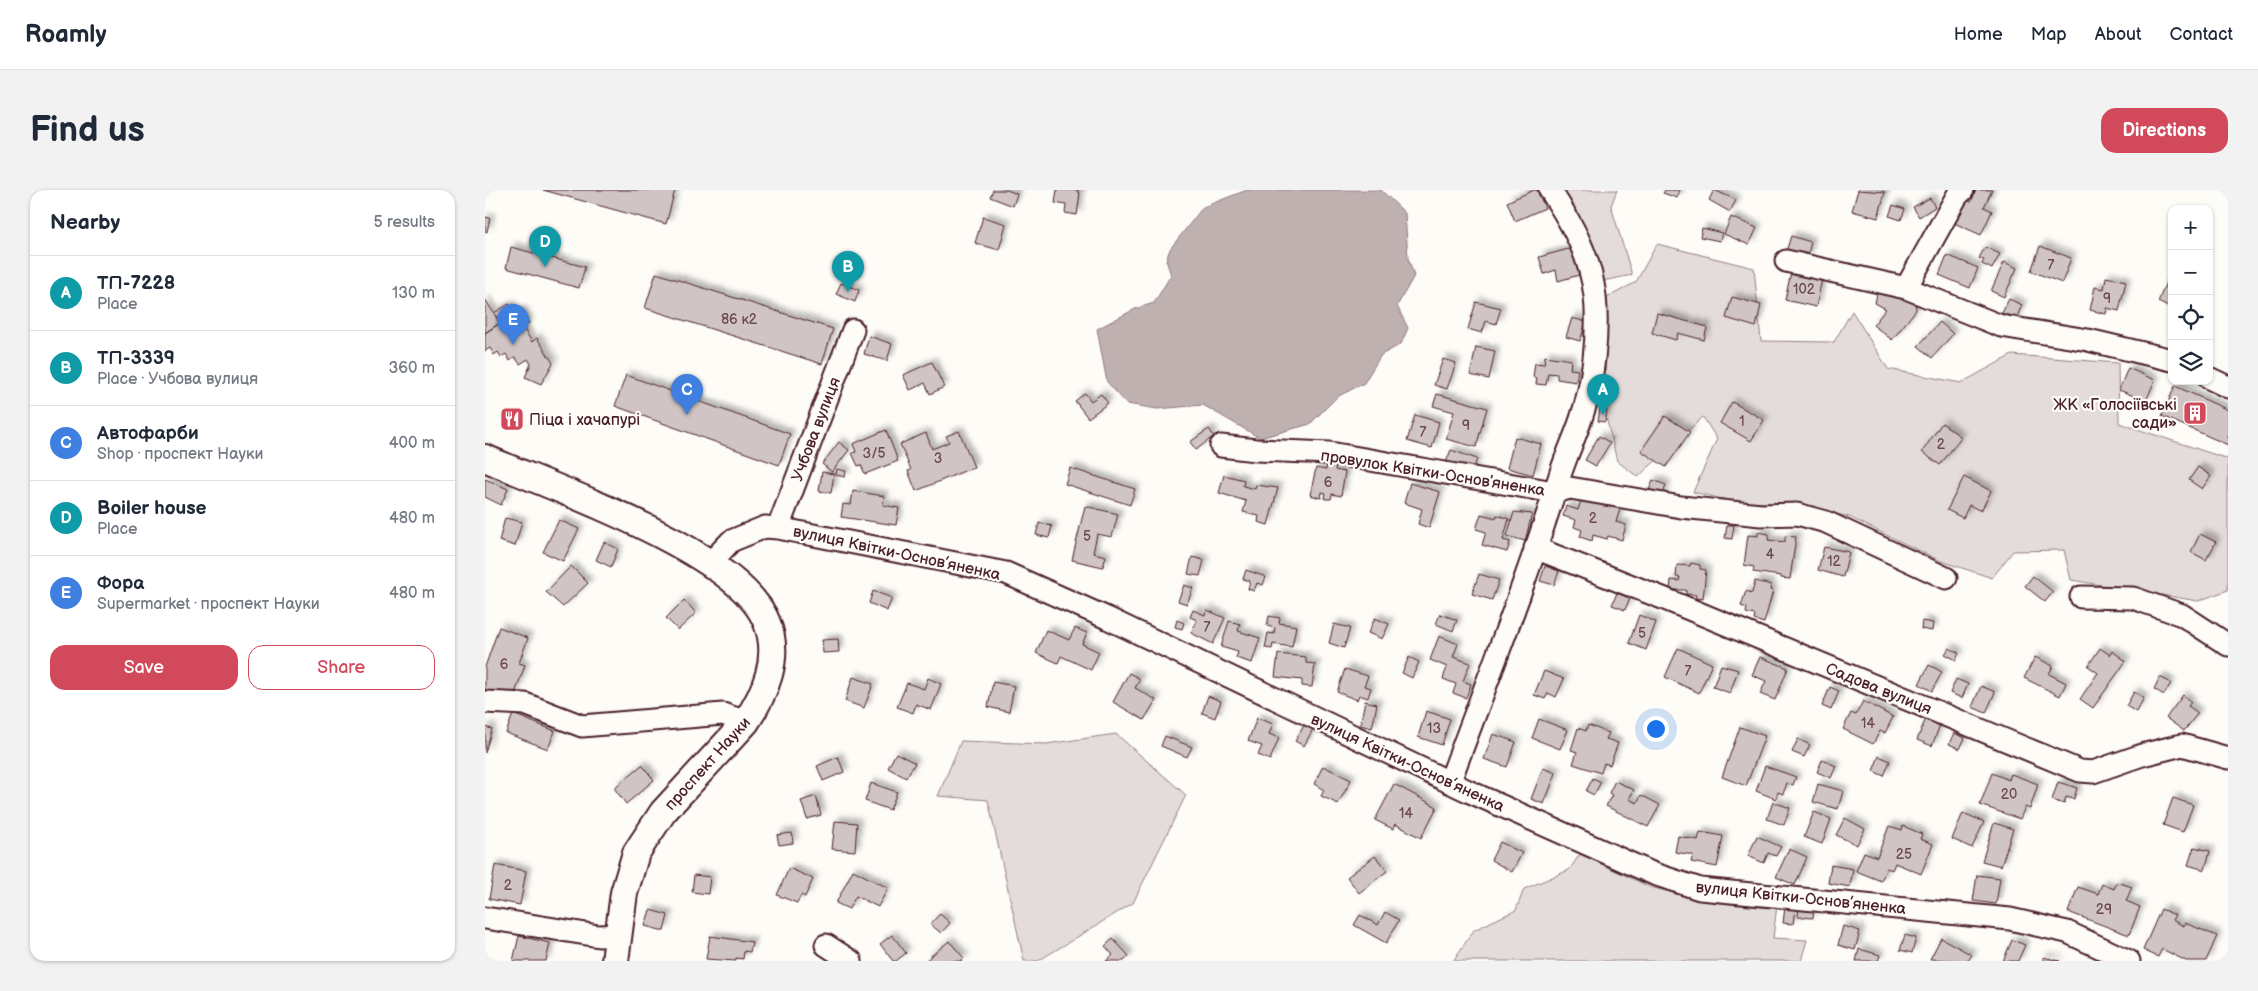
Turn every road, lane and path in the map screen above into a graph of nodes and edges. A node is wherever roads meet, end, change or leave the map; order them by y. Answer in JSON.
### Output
{"nodes":[{"id":1,"x":1550,"y":190,"type":"edge"},
{"id":2,"x":1954,"y":192,"type":"edge"},
{"id":3,"x":1787,"y":261,"type":"dead end"},
{"id":4,"x":1907,"y":288,"type":"junction"},
{"id":5,"x":853,"y":330,"type":"dead end"},
{"id":6,"x":2168,"y":359,"type":"edge"},
{"id":7,"x":2213,"y":380,"type":"edge"},
{"id":8,"x":2228,"y":387,"type":"edge"},
{"id":9,"x":1221,"y":446,"type":"dead end"},
{"id":10,"x":485,"y":458,"type":"edge"},
{"id":11,"x":1554,"y":492,"type":"junction"},
{"id":12,"x":779,"y":528,"type":"junction"},
{"id":13,"x":1535,"y":548,"type":"junction"},
{"id":14,"x":711,"y":563,"type":"junction"},
{"id":15,"x":1946,"y":578,"type":"dead end"},
{"id":16,"x":2081,"y":597,"type":"dead end"},
{"id":17,"x":2228,"y":645,"type":"edge"},
{"id":18,"x":485,"y":702,"type":"edge"},
{"id":19,"x":746,"y":722,"type":"junction"},
{"id":20,"x":2228,"y":758,"type":"edge"},
{"id":21,"x":1450,"y":781,"type":"junction"},
{"id":22,"x":485,"y":918,"type":"edge"},
{"id":23,"x":826,"y":945,"type":"dead end"},
{"id":24,"x":614,"y":954,"type":"edge"},
{"id":25,"x":851,"y":961,"type":"edge"},
{"id":26,"x":2129,"y":961,"type":"edge"}],
"edges":[{"from":1,"to":11,"type":"street","name":"провулок Квітки-Основʼяненка"},
{"from":2,"to":4,"type":"street"},
{"from":3,"to":4,"type":"street"},
{"from":4,"to":6,"type":"street"},
{"from":5,"to":12,"type":"street","name":"Учбова вулиця"},
{"from":7,"to":8,"type":"street"},
{"from":9,"to":11,"type":"street","name":"провулок Квітки-Основʼяненка"},
{"from":10,"to":14,"type":"main road","name":"проспект Науки"},
{"from":11,"to":13,"type":"street","name":"провулок Квітки-Основʼяненка"},
{"from":11,"to":15,"type":"street","name":"провулок Квітки-Основʼяненка"},
{"from":12,"to":14,"type":"street","name":"вулиця Квітки-Основ’яненка"},
{"from":12,"to":21,"type":"street","name":"вулиця Квітки-Основ’яненка"},
{"from":13,"to":20,"type":"street","name":"Садова вулиця"},
{"from":13,"to":21,"type":"street","name":"провулок Квітки-Основʼяненка"},
{"from":14,"to":19,"type":"main road","name":"проспект Науки"},
{"from":16,"to":17,"type":"street"},
{"from":18,"to":19,"type":"street"},
{"from":19,"to":24,"type":"main road","name":"проспект Науки"},
{"from":21,"to":26,"type":"street","name":"вулиця Квітки-Основ’яненка"},
{"from":22,"to":24,"type":"street"},
{"from":23,"to":25,"type":"street"}]}
